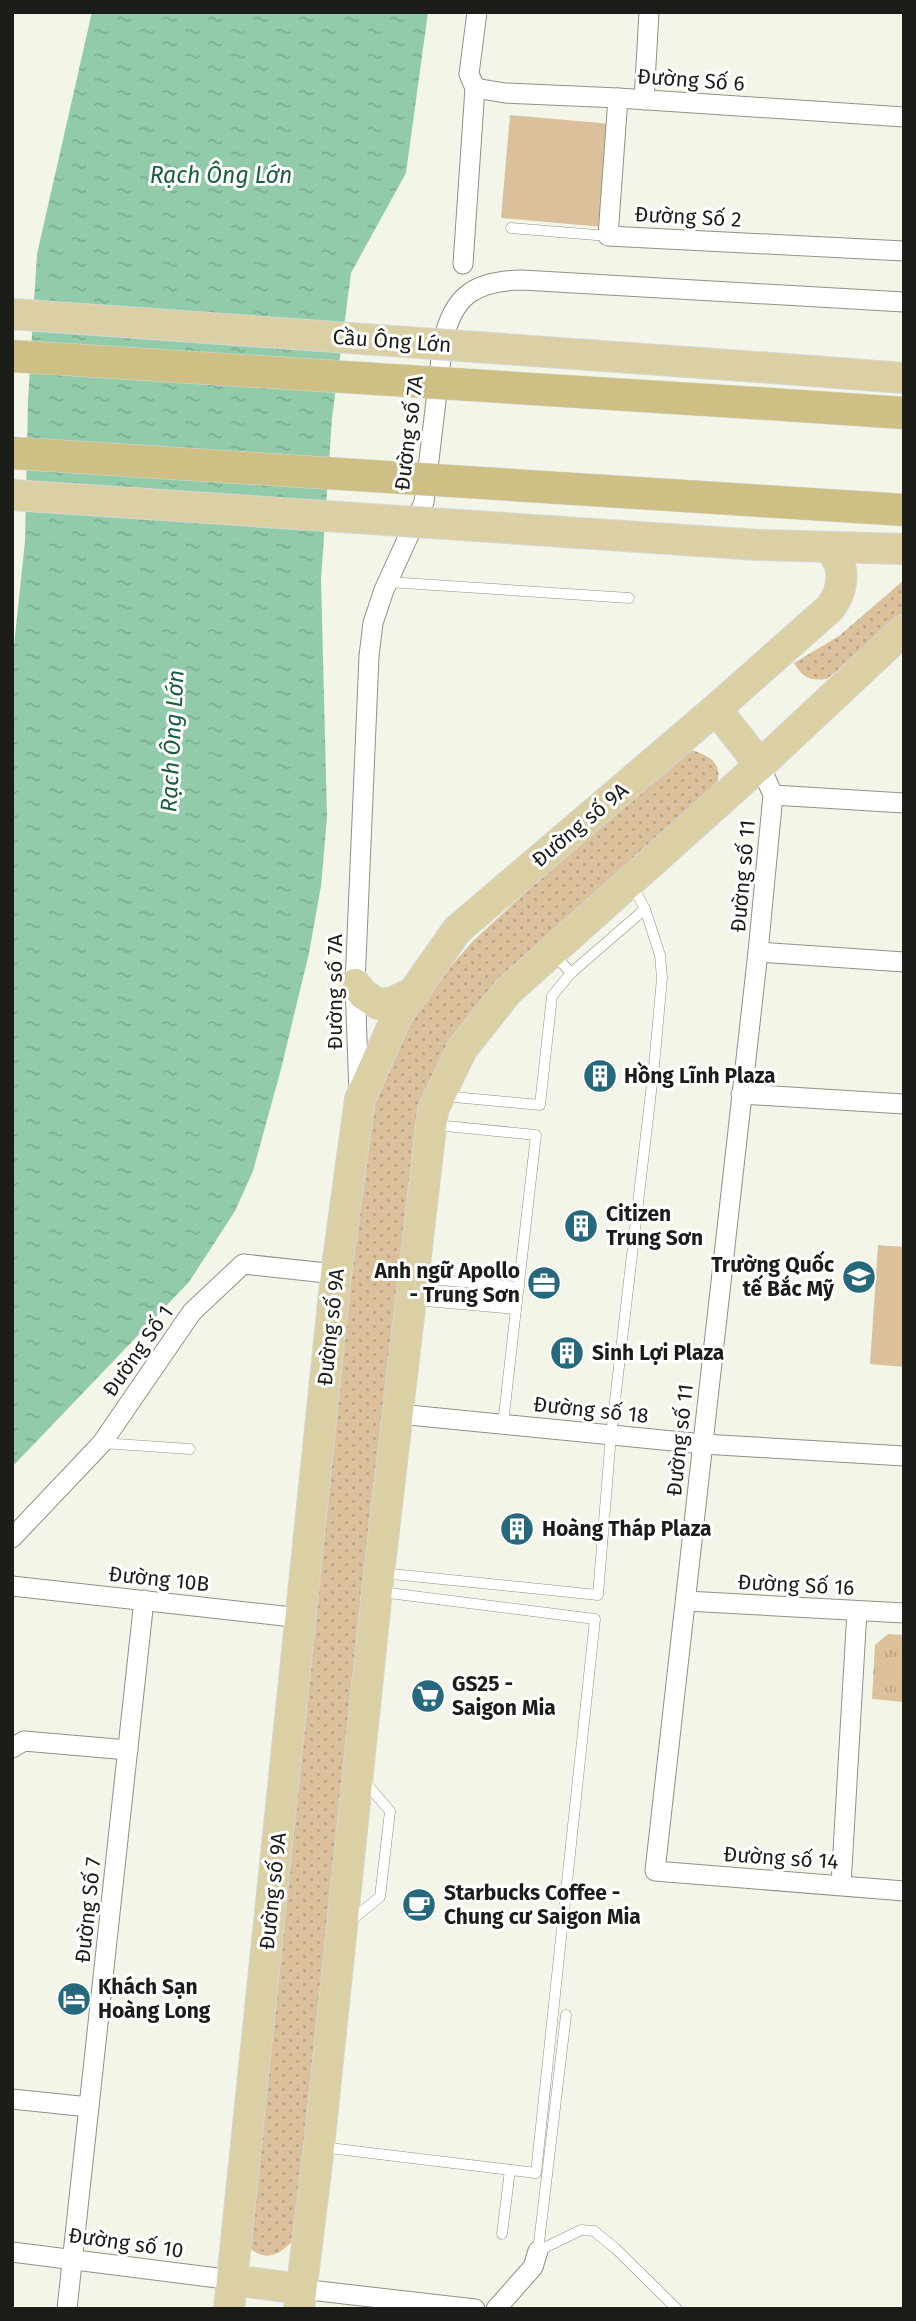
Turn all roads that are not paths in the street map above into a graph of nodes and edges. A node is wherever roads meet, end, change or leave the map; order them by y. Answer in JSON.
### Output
{"nodes":[{"id":1,"x":477,"y":12,"type":"edge"},
{"id":2,"x":649,"y":12,"type":"edge"},
{"id":3,"x":475,"y":88,"type":"junction"},
{"id":4,"x":618,"y":98,"type":"junction"},
{"id":5,"x":644,"y":100,"type":"junction"},
{"id":6,"x":904,"y":117,"type":"edge"},
{"id":7,"x":511,"y":228,"type":"dead end"},
{"id":8,"x":608,"y":236,"type":"junction"},
{"id":9,"x":904,"y":251,"type":"edge"},
{"id":10,"x":463,"y":264,"type":"dead end"},
{"id":11,"x":904,"y":302,"type":"edge"},
{"id":12,"x":12,"y":314,"type":"edge"},
{"id":13,"x":12,"y":356,"type":"edge"},
{"id":14,"x":904,"y":378,"type":"edge"},
{"id":15,"x":904,"y":413,"type":"edge"},
{"id":16,"x":12,"y":453,"type":"edge"},
{"id":17,"x":12,"y":495,"type":"edge"},
{"id":18,"x":904,"y":510,"type":"edge"},
{"id":19,"x":828,"y":548,"type":"junction"},
{"id":20,"x":904,"y":549,"type":"edge"},
{"id":21,"x":388,"y":582,"type":"junction"},
{"id":22,"x":629,"y":598,"type":"dead end"},
{"id":23,"x":904,"y":630,"type":"edge"},
{"id":24,"x":892,"y":652,"type":"edge"},
{"id":25,"x":716,"y":709,"type":"junction"},
{"id":26,"x":760,"y":765,"type":"junction"},
{"id":27,"x":773,"y":795,"type":"junction"},
{"id":28,"x":904,"y":803,"type":"edge"},
{"id":29,"x":630,"y":881,"type":"junction"},
{"id":30,"x":645,"y":909,"type":"junction"},
{"id":31,"x":551,"y":951,"type":"junction"},
{"id":32,"x":758,"y":952,"type":"junction"},
{"id":33,"x":904,"y":962,"type":"edge"},
{"id":34,"x":571,"y":973,"type":"junction"},
{"id":35,"x":355,"y":984,"type":"junction"},
{"id":36,"x":414,"y":992,"type":"junction"},
{"id":37,"x":741,"y":1094,"type":"junction"},
{"id":38,"x":359,"y":1099,"type":"junction"},
{"id":39,"x":904,"y":1104,"type":"edge"},
{"id":40,"x":435,"y":1110,"type":"junction"},
{"id":41,"x":337,"y":1274,"type":"junction"},
{"id":42,"x":519,"y":1287,"type":"junction"},
{"id":43,"x":412,"y":1288,"type":"junction"},
{"id":44,"x":516,"y":1309,"type":"junction"},
{"id":45,"x":399,"y":1414,"type":"junction"},
{"id":46,"x":503,"y":1424,"type":"junction"},
{"id":47,"x":611,"y":1435,"type":"junction"},
{"id":48,"x":102,"y":1443,"type":"junction"},
{"id":49,"x":703,"y":1444,"type":"junction"},
{"id":50,"x":190,"y":1449,"type":"dead end"},
{"id":51,"x":904,"y":1456,"type":"edge"},
{"id":52,"x":12,"y":1538,"type":"edge"},
{"id":53,"x":379,"y":1582,"type":"junction"},
{"id":54,"x":12,"y":1586,"type":"edge"},
{"id":55,"x":144,"y":1600,"type":"junction"},
{"id":56,"x":686,"y":1601,"type":"junction"},
{"id":57,"x":857,"y":1611,"type":"junction"},
{"id":58,"x":904,"y":1613,"type":"edge"},
{"id":59,"x":301,"y":1618,"type":"junction"},
{"id":60,"x":12,"y":1748,"type":"edge"},
{"id":61,"x":128,"y":1750,"type":"junction"},
{"id":62,"x":655,"y":1871,"type":"joint"},
{"id":63,"x":841,"y":1885,"type":"junction"},
{"id":64,"x":904,"y":1891,"type":"edge"},
{"id":65,"x":566,"y":2015,"type":"dead end"},
{"id":66,"x":12,"y":2099,"type":"edge"},
{"id":67,"x":89,"y":2107,"type":"junction"},
{"id":68,"x":319,"y":2147,"type":"junction"},
{"id":69,"x":510,"y":2170,"type":"junction"},
{"id":70,"x":502,"y":2234,"type":"dead end"},
{"id":71,"x":538,"y":2251,"type":"junction"},
{"id":72,"x":12,"y":2252,"type":"edge"},
{"id":73,"x":73,"y":2259,"type":"junction"},
{"id":74,"x":231,"y":2294,"type":"edge"},
{"id":75,"x":300,"y":2299,"type":"edge"},
{"id":76,"x":441,"y":2307,"type":"edge"},
{"id":77,"x":67,"y":2309,"type":"edge"},
{"id":78,"x":475,"y":2309,"type":"edge"},
{"id":79,"x":496,"y":2309,"type":"edge"},
{"id":80,"x":677,"y":2309,"type":"edge"}],
"edges":[{"from":1,"to":3,"type":"street"},
{"from":2,"to":5,"type":"street"},
{"from":3,"to":4,"type":"street","name":"Đường Số 6"},
{"from":3,"to":10,"type":"street"},
{"from":4,"to":5,"type":"street","name":"Đường Số 6"},
{"from":4,"to":8,"type":"street","name":"Đường Số 2"},
{"from":5,"to":6,"type":"street","name":"Đường Số 6"},
{"from":7,"to":8,"type":"lane"},
{"from":8,"to":9,"type":"street","name":"Đường Số 2"},
{"from":11,"to":21,"type":"street","name":"Đường số 7A"},
{"from":12,"to":14,"type":"main road","name":"Cầu Ông Lớn","bridge":true},
{"from":13,"to":15,"type":"highway","name":"Cầu Ông Lớn","bridge":true},
{"from":16,"to":18,"type":"highway","bridge":true},
{"from":17,"to":19,"type":"main road","bridge":true},
{"from":19,"to":20,"type":"main road"},
{"from":19,"to":25,"type":"main road","name":"Đường số 9A"},
{"from":21,"to":22,"type":"lane"},
{"from":21,"to":35,"type":"street","name":"Đường số 7A"},
{"from":23,"to":24,"type":"main road"},
{"from":24,"to":26,"type":"main road"},
{"from":25,"to":26,"type":"main road"},
{"from":25,"to":36,"type":"main road","name":"Đường số 9A"},
{"from":26,"to":27,"type":"street","name":"Đường số 11"},
{"from":26,"to":29,"type":"main road"},
{"from":27,"to":28,"type":"street"},
{"from":27,"to":32,"type":"street","name":"Đường số 11"},
{"from":29,"to":30,"type":"lane"},
{"from":29,"to":31,"type":"main road"},
{"from":30,"to":34,"type":"lane"},
{"from":30,"to":47,"type":"lane"},
{"from":31,"to":34,"type":"lane"},
{"from":31,"to":40,"type":"main road"},
{"from":32,"to":33,"type":"street"},
{"from":32,"to":37,"type":"street","name":"Đường số 11"},
{"from":34,"to":40,"type":"lane"},
{"from":35,"to":36,"type":"main road"},
{"from":35,"to":38,"type":"street","name":"Đường số 7A"},
{"from":36,"to":38,"type":"main road","name":"Đường số 9A"},
{"from":37,"to":39,"type":"street"},
{"from":37,"to":49,"type":"street","name":"Đường số 11"},
{"from":38,"to":41,"type":"main road","name":"Đường số 9A"},
{"from":40,"to":42,"type":"lane"},
{"from":40,"to":43,"type":"main road"},
{"from":41,"to":48,"type":"street","name":"Đường Số 1"},
{"from":41,"to":59,"type":"main road","name":"Đường số 9A"},
{"from":42,"to":43,"type":"lane"},
{"from":42,"to":44,"type":"lane"},
{"from":43,"to":44,"type":"lane"},
{"from":43,"to":45,"type":"main road"},
{"from":44,"to":46,"type":"lane"},
{"from":45,"to":46,"type":"street","name":"Đường số 18"},
{"from":45,"to":53,"type":"main road"},
{"from":46,"to":47,"type":"street","name":"Đường số 18"},
{"from":47,"to":49,"type":"street","name":"Đường số 18"},
{"from":47,"to":53,"type":"lane"},
{"from":48,"to":50,"type":"lane"},
{"from":48,"to":52,"type":"street","name":"Đường Số 1"},
{"from":49,"to":51,"type":"street","name":"Đường số 18"},
{"from":49,"to":56,"type":"street","name":"Đường số 11"},
{"from":53,"to":68,"type":"main road"},
{"from":53,"to":69,"type":"lane"},
{"from":54,"to":55,"type":"street","name":"Đường 10B"},
{"from":55,"to":59,"type":"street","name":"Đường 10B"},
{"from":55,"to":61,"type":"street","name":"Đường Số 7"},
{"from":56,"to":57,"type":"street","name":"Đường Số 16"},
{"from":56,"to":62,"type":"street","name":"Đường số 11"},
{"from":57,"to":58,"type":"street","name":"Đường Số 16"},
{"from":57,"to":63,"type":"street"},
{"from":59,"to":74,"type":"main road","name":"Đường số 9A"},
{"from":60,"to":61,"type":"street"},
{"from":61,"to":67,"type":"street","name":"Đường Số 7"},
{"from":62,"to":63,"type":"street","name":"Đường số 14"},
{"from":63,"to":64,"type":"street","name":"Đường số 14"},
{"from":65,"to":71,"type":"lane"},
{"from":66,"to":67,"type":"street"},
{"from":67,"to":73,"type":"street","name":"Đường Số 7"},
{"from":68,"to":69,"type":"lane"},
{"from":68,"to":75,"type":"main road"},
{"from":69,"to":70,"type":"lane"},
{"from":71,"to":79,"type":"street"},
{"from":71,"to":80,"type":"lane"},
{"from":72,"to":73,"type":"street","name":"Đường số 10"},
{"from":73,"to":74,"type":"street","name":"Đường số 10"},
{"from":73,"to":77,"type":"street","name":"Đường Số 7"},
{"from":74,"to":75,"type":"main road"},
{"from":75,"to":76,"type":"street"},
{"from":76,"to":78,"type":"street"}]}
